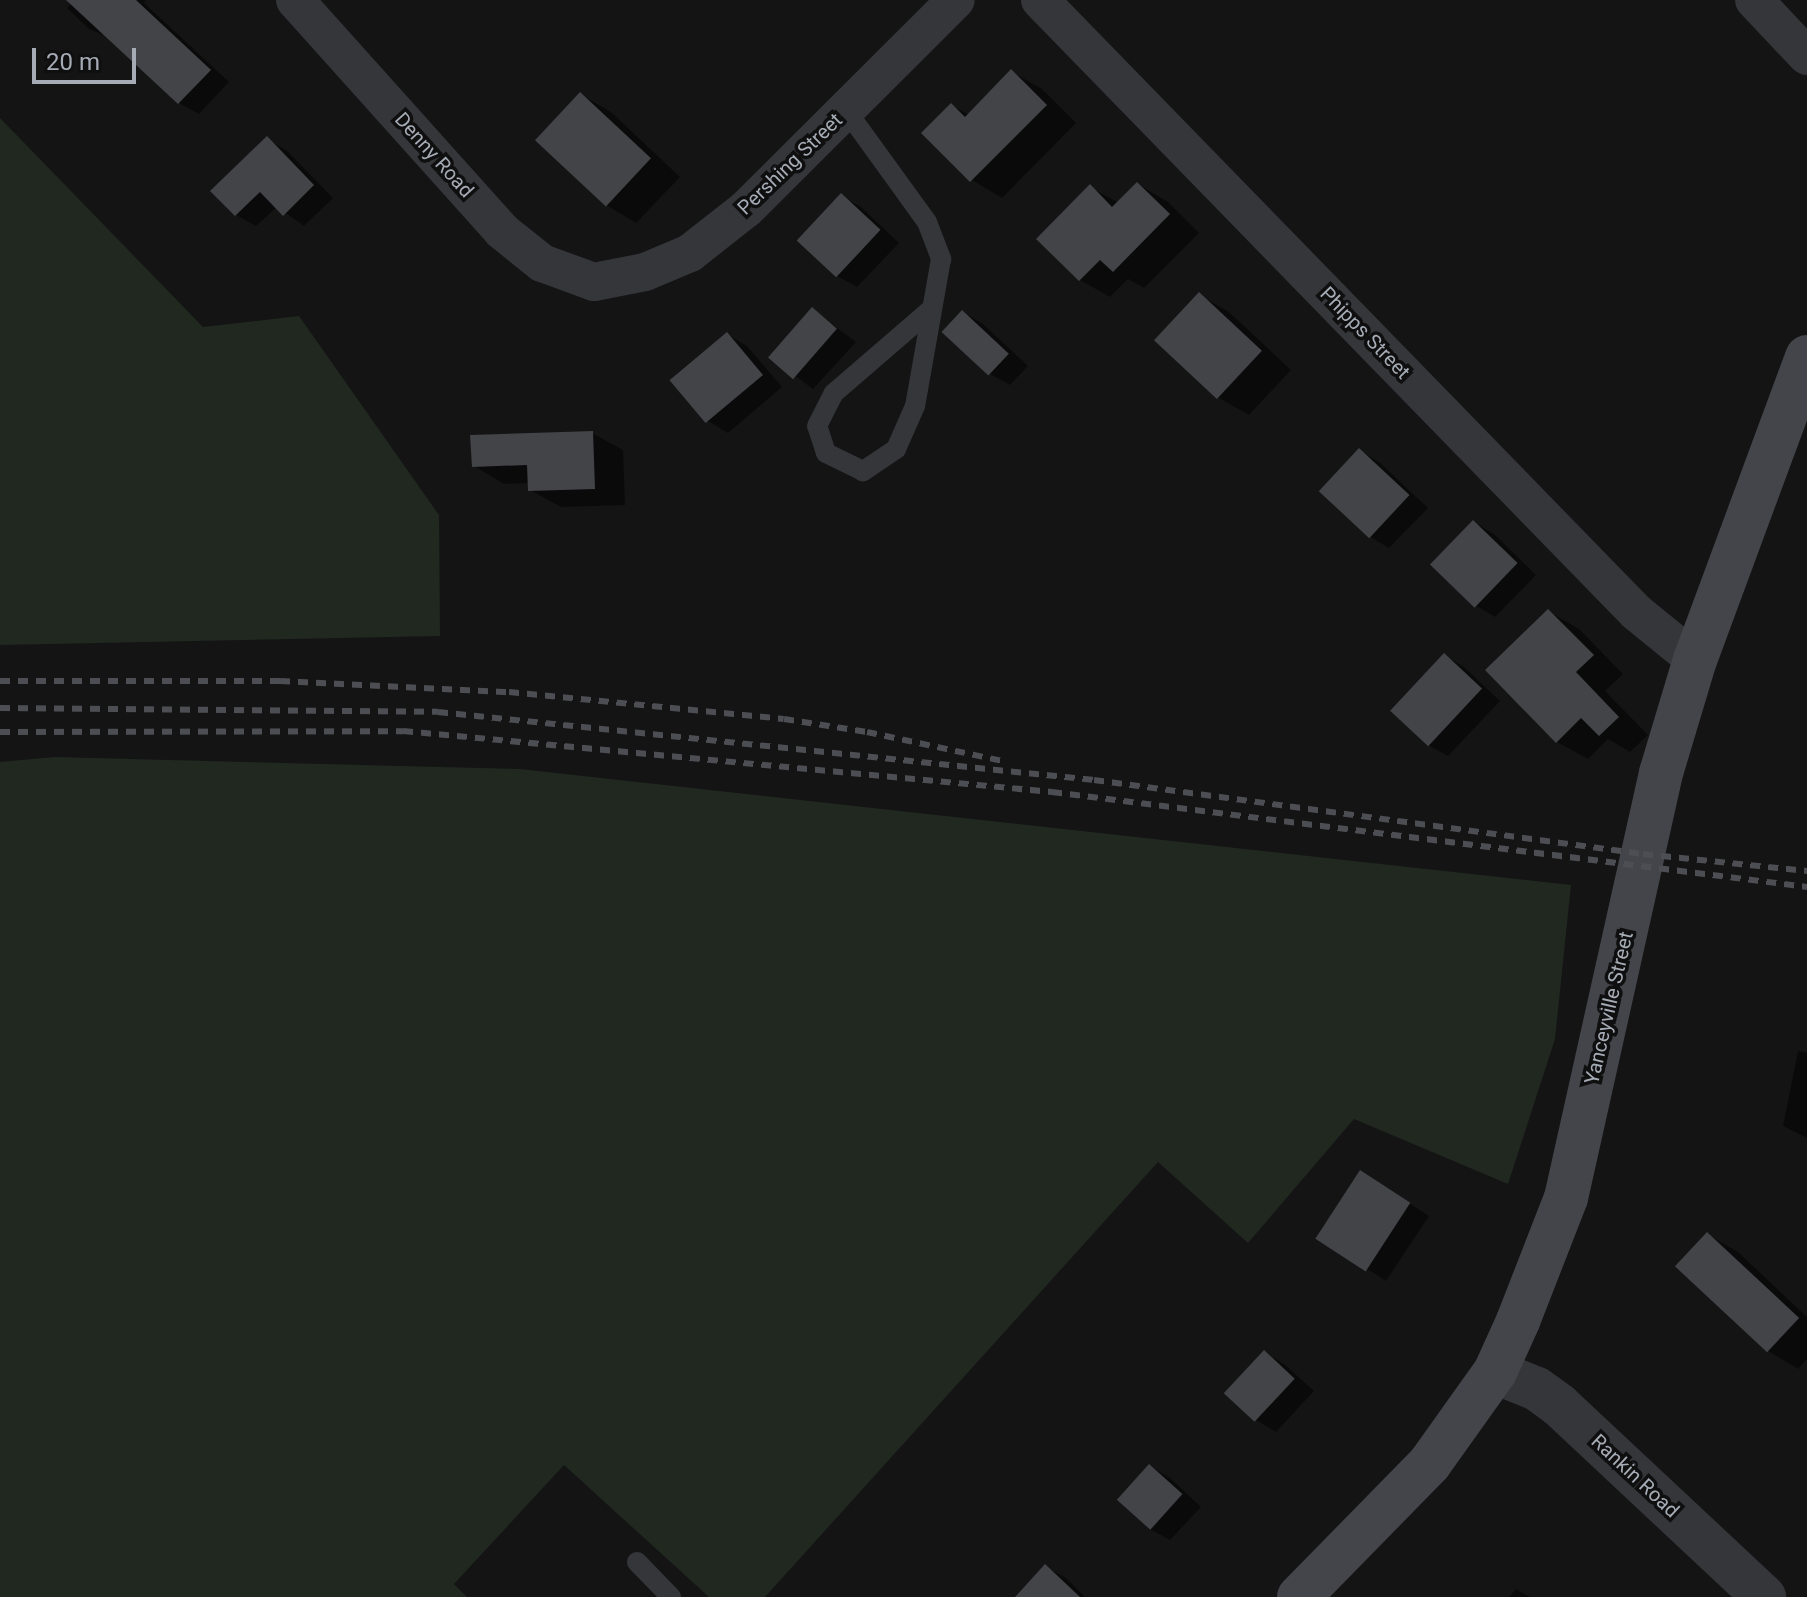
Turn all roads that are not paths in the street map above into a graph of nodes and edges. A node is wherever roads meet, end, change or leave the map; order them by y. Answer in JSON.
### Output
{"nodes":[{"id":1,"x":295,"y":0,"type":"edge"},
{"id":2,"x":956,"y":0,"type":"edge"},
{"id":3,"x":1040,"y":0,"type":"edge"},
{"id":4,"x":1754,"y":0,"type":"edge"},
{"id":5,"x":1807,"y":56,"type":"edge"},
{"id":6,"x":846,"y":110,"type":"junction"},
{"id":7,"x":594,"y":282,"type":"joint"},
{"id":8,"x":930,"y":310,"type":"junction"},
{"id":9,"x":1807,"y":357,"type":"edge"},
{"id":10,"x":1695,"y":660,"type":"junction"},
{"id":11,"x":1495,"y":1372,"type":"junction"},
{"id":12,"x":637,"y":1562,"type":"dead end"},
{"id":13,"x":671,"y":1597,"type":"edge"},
{"id":14,"x":1299,"y":1597,"type":"edge"},
{"id":15,"x":1764,"y":1597,"type":"edge"}],
"edges":[{"from":1,"to":7,"type":"street","name":"Denny Road"},
{"from":2,"to":6,"type":"street","name":"Pershing Street"},
{"from":3,"to":10,"type":"street","name":"Phipps Street"},
{"from":4,"to":5,"type":"street"},
{"from":6,"to":7,"type":"street","name":"Pershing Street"},
{"from":6,"to":8,"type":"lane"},
{"from":8,"to":8,"type":"lane"},
{"from":9,"to":10,"type":"main road","name":"Yanceyville Street"},
{"from":10,"to":11,"type":"main road","name":"Yanceyville Street"},
{"from":11,"to":14,"type":"main road","name":"Yanceyville Street"},
{"from":11,"to":15,"type":"street","name":"Rankin Road"},
{"from":12,"to":13,"type":"lane"}]}
